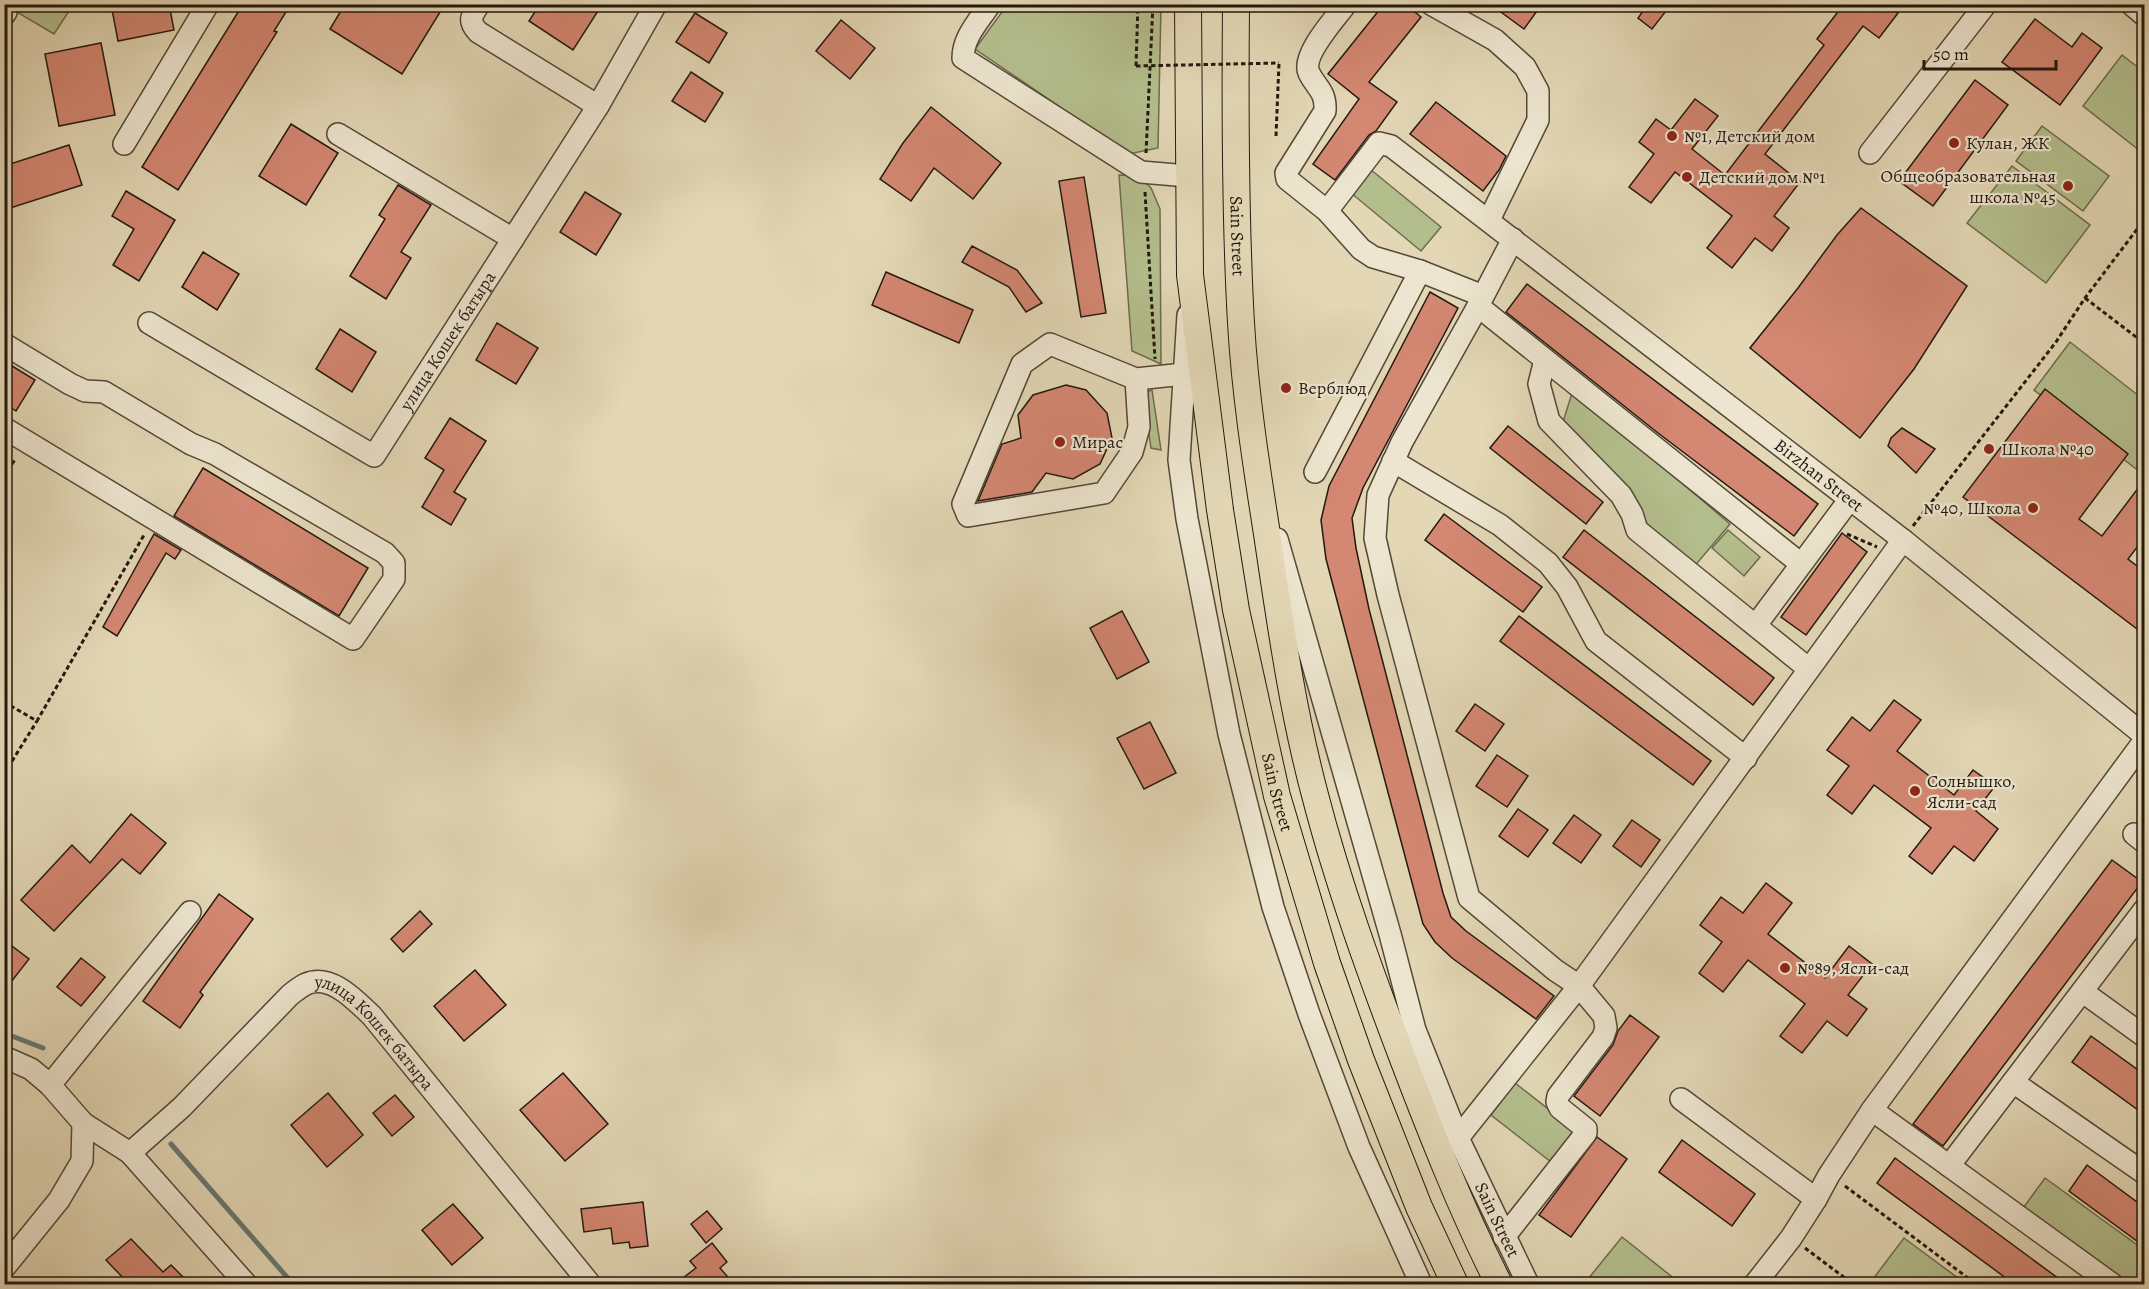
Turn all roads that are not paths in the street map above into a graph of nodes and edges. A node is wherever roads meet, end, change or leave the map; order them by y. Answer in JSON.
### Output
{"nodes":[{"id":1,"x":208,"y":4,"type":"edge"},
{"id":2,"x":479,"y":4,"type":"edge"},
{"id":3,"x":656,"y":4,"type":"edge"},
{"id":4,"x":990,"y":4,"type":"edge"},
{"id":5,"x":1188,"y":4,"type":"edge"},
{"id":6,"x":1236,"y":4,"type":"edge"},
{"id":7,"x":1346,"y":4,"type":"edge"},
{"id":8,"x":1431,"y":4,"type":"edge"},
{"id":9,"x":1986,"y":4,"type":"edge"},
{"id":10,"x":2131,"y":4,"type":"edge"},
{"id":11,"x":1460,"y":10,"type":"edge"},
{"id":12,"x":2145,"y":15,"type":"edge"},
{"id":13,"x":598,"y":106,"type":"junction"},
{"id":14,"x":338,"y":134,"type":"dead end"},
{"id":15,"x":124,"y":144,"type":"dead end"},
{"id":16,"x":1870,"y":153,"type":"dead end"},
{"id":17,"x":1188,"y":176,"type":"junction"},
{"id":18,"x":1327,"y":211,"type":"junction"},
{"id":19,"x":1489,"y":220,"type":"junction"},
{"id":20,"x":513,"y":239,"type":"junction"},
{"id":21,"x":1513,"y":239,"type":"junction"},
{"id":22,"x":1420,"y":272,"type":"junction"},
{"id":23,"x":1190,"y":276,"type":"junction"},
{"id":24,"x":1480,"y":301,"type":"junction"},
{"id":25,"x":149,"y":323,"type":"dead end"},
{"id":26,"x":4,"y":344,"type":"edge"},
{"id":27,"x":1545,"y":360,"type":"junction"},
{"id":28,"x":1184,"y":374,"type":"junction"},
{"id":29,"x":1136,"y":379,"type":"junction"},
{"id":30,"x":4,"y":428,"type":"edge"},
{"id":31,"x":1394,"y":461,"type":"junction"},
{"id":32,"x":1257,"y":468,"type":"junction"},
{"id":33,"x":1315,"y":472,"type":"dead end"},
{"id":34,"x":1850,"y":499,"type":"junction"},
{"id":35,"x":1899,"y":545,"type":"junction"},
{"id":36,"x":1801,"y":564,"type":"junction"},
{"id":37,"x":1756,"y":625,"type":"junction"},
{"id":38,"x":1809,"y":669,"type":"junction"},
{"id":39,"x":2145,"y":735,"type":"edge"},
{"id":40,"x":2145,"y":741,"type":"edge"},
{"id":41,"x":1746,"y":758,"type":"junction"},
{"id":42,"x":2145,"y":910,"type":"edge"},
{"id":43,"x":190,"y":912,"type":"dead end"},
{"id":44,"x":1579,"y":986,"type":"junction"},
{"id":45,"x":2084,"y":992,"type":"junction"},
{"id":46,"x":2145,"y":1036,"type":"edge"},
{"id":47,"x":4,"y":1057,"type":"edge"},
{"id":48,"x":2013,"y":1082,"type":"junction"},
{"id":49,"x":50,"y":1085,"type":"junction"},
{"id":50,"x":1681,"y":1099,"type":"dead end"},
{"id":51,"x":1872,"y":1110,"type":"junction"},
{"id":52,"x":83,"y":1123,"type":"junction"},
{"id":53,"x":1458,"y":1138,"type":"junction"},
{"id":54,"x":130,"y":1153,"type":"junction"},
{"id":55,"x":1948,"y":1166,"type":"junction"},
{"id":56,"x":2145,"y":1173,"type":"edge"},
{"id":57,"x":1816,"y":1199,"type":"junction"},
{"id":58,"x":1504,"y":1238,"type":"junction"},
{"id":59,"x":4,"y":1268,"type":"edge"},
{"id":60,"x":246,"y":1284,"type":"edge"},
{"id":61,"x":590,"y":1284,"type":"edge"},
{"id":62,"x":1421,"y":1284,"type":"edge"},
{"id":63,"x":1455,"y":1284,"type":"edge"},
{"id":64,"x":1499,"y":1284,"type":"edge"},
{"id":65,"x":1528,"y":1284,"type":"edge"},
{"id":66,"x":1755,"y":1284,"type":"edge"},
{"id":67,"x":2112,"y":1284,"type":"edge"}],
"edges":[{"from":1,"to":15,"type":"street"},
{"from":2,"to":13,"type":"street"},
{"from":3,"to":13,"type":"street","name":"улица Кошек батыра"},
{"from":4,"to":17,"type":"street"},
{"from":5,"to":17,"type":"main road","name":"Sain Street"},
{"from":6,"to":32,"type":"main road","name":"Sain Street"},
{"from":7,"to":18,"type":"street"},
{"from":8,"to":11,"type":"street"},
{"from":9,"to":16,"type":"street"},
{"from":10,"to":12,"type":"street"},
{"from":11,"to":19,"type":"street"},
{"from":13,"to":20,"type":"street","name":"улица Кошек батыра"},
{"from":14,"to":20,"type":"street"},
{"from":17,"to":23,"type":"main road","name":"Sain Street"},
{"from":18,"to":19,"type":"street","name":"Birzhan Street"},
{"from":18,"to":22,"type":"street"},
{"from":19,"to":21,"type":"street","name":"Birzhan Street"},
{"from":20,"to":25,"type":"street","name":"улица Кошек батыра"},
{"from":21,"to":24,"type":"street"},
{"from":21,"to":34,"type":"street","name":"Birzhan Street"},
{"from":22,"to":24,"type":"street"},
{"from":22,"to":33,"type":"street"},
{"from":23,"to":28,"type":"street","name":"Sain Street"},
{"from":23,"to":63,"type":"main road","name":"Sain Street"},
{"from":24,"to":27,"type":"street"},
{"from":24,"to":31,"type":"street"},
{"from":26,"to":30,"type":"street"},
{"from":27,"to":36,"type":"street"},
{"from":27,"to":37,"type":"street"},
{"from":28,"to":29,"type":"street"},
{"from":28,"to":62,"type":"street","name":"Sain Street"},
{"from":29,"to":29,"type":"street"},
{"from":31,"to":41,"type":"street"},
{"from":31,"to":44,"type":"street"},
{"from":32,"to":53,"type":"street","name":"Sain Street"},
{"from":32,"to":64,"type":"main road","name":"Sain Street"},
{"from":34,"to":35,"type":"street","name":"Birzhan Street"},
{"from":34,"to":36,"type":"street"},
{"from":35,"to":38,"type":"street"},
{"from":35,"to":39,"type":"street","name":"Birzhan Street"},
{"from":36,"to":37,"type":"street"},
{"from":37,"to":38,"type":"street"},
{"from":38,"to":41,"type":"street"},
{"from":40,"to":51,"type":"street"},
{"from":41,"to":44,"type":"street"},
{"from":42,"to":45,"type":"street"},
{"from":43,"to":49,"type":"street"},
{"from":44,"to":53,"type":"street"},
{"from":44,"to":58,"type":"street"},
{"from":45,"to":46,"type":"street"},
{"from":45,"to":48,"type":"street"},
{"from":47,"to":49,"type":"street"},
{"from":48,"to":55,"type":"street"},
{"from":48,"to":56,"type":"street"},
{"from":49,"to":52,"type":"street"},
{"from":50,"to":57,"type":"street"},
{"from":51,"to":55,"type":"street"},
{"from":51,"to":57,"type":"street"},
{"from":52,"to":54,"type":"street"},
{"from":52,"to":59,"type":"street"},
{"from":53,"to":58,"type":"street","name":"Sain Street"},
{"from":54,"to":60,"type":"street"},
{"from":54,"to":61,"type":"street","name":"улица Кошек батыра"},
{"from":55,"to":67,"type":"street"},
{"from":57,"to":66,"type":"street"},
{"from":58,"to":65,"type":"street","name":"Sain Street"}]}
